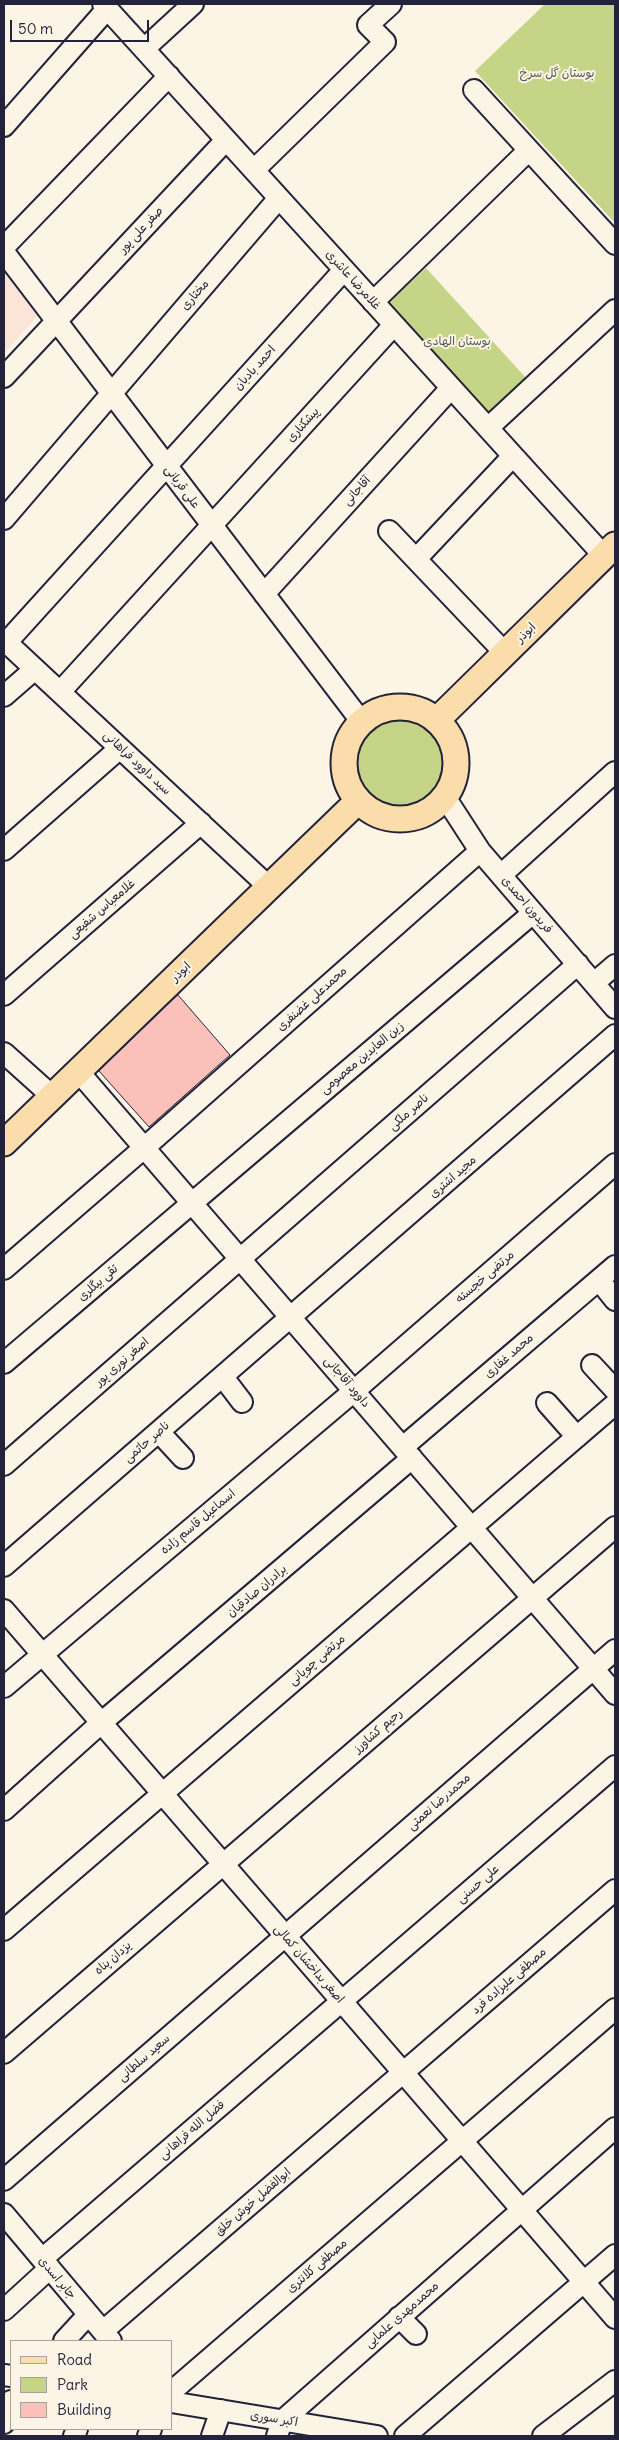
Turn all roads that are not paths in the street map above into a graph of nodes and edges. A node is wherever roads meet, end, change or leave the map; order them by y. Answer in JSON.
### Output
{"nodes":[{"id":1,"x":192,"y":4,"type":"edge"},
{"id":2,"x":391,"y":4,"type":"edge"},
{"id":3,"x":105,"y":6,"type":"edge"},
{"id":4,"x":144,"y":48,"type":"junction"},
{"id":5,"x":169,"y":76,"type":"junction"},
{"id":6,"x":474,"y":90,"type":"dead end"},
{"id":7,"x":4,"y":126,"type":"edge"},
{"id":8,"x":226,"y":140,"type":"junction"},
{"id":9,"x":529,"y":150,"type":"junction"},
{"id":10,"x":254,"y":170,"type":"junction"},
{"id":11,"x":279,"y":198,"type":"junction"},
{"id":12,"x":615,"y":244,"type":"edge"},
{"id":13,"x":4,"y":247,"type":"edge"},
{"id":14,"x":4,"y":252,"type":"edge"},
{"id":15,"x":344,"y":270,"type":"junction"},
{"id":16,"x":373,"y":302,"type":"junction"},
{"id":17,"x":615,"y":310,"type":"edge"},
{"id":18,"x":55,"y":320,"type":"junction"},
{"id":19,"x":394,"y":324,"type":"junction"},
{"id":20,"x":4,"y":377,"type":"edge"},
{"id":21,"x":451,"y":388,"type":"junction"},
{"id":22,"x":111,"y":393,"type":"junction"},
{"id":23,"x":488,"y":428,"type":"junction"},
{"id":24,"x":513,"y":456,"type":"junction"},
{"id":25,"x":167,"y":466,"type":"junction"},
{"id":26,"x":4,"y":519,"type":"edge"},
{"id":27,"x":212,"y":525,"type":"junction"},
{"id":28,"x":389,"y":531,"type":"dead end"},
{"id":29,"x":609,"y":550,"type":"edge"},
{"id":30,"x":417,"y":558,"type":"junction"},
{"id":31,"x":264,"y":594,"type":"junction"},
{"id":32,"x":5,"y":641,"type":"edge"},
{"id":33,"x":505,"y":653,"type":"junction"},
{"id":34,"x":35,"y":668,"type":"junction"},
{"id":35,"x":60,"y":692,"type":"junction"},
{"id":36,"x":4,"y":696,"type":"edge"},
{"id":37,"x":437,"y":720,"type":"junction"},
{"id":38,"x":361,"y":722,"type":"junction"},
{"id":39,"x":120,"y":748,"type":"junction"},
{"id":40,"x":615,"y":772,"type":"edge"},
{"id":41,"x":445,"y":797,"type":"junction"},
{"id":42,"x":358,"y":801,"type":"junction"},
{"id":43,"x":201,"y":823,"type":"junction"},
{"id":44,"x":4,"y":850,"type":"edge"},
{"id":45,"x":480,"y":851,"type":"junction"},
{"id":46,"x":500,"y":875,"type":"junction"},
{"id":47,"x":269,"y":886,"type":"junction"},
{"id":48,"x":533,"y":912,"type":"junction"},
{"id":49,"x":578,"y":964,"type":"junction"},
{"id":50,"x":615,"y":965,"type":"edge"},
{"id":51,"x":594,"y":983,"type":"junction"},
{"id":52,"x":4,"y":995,"type":"edge"},
{"id":53,"x":615,"y":1008,"type":"edge"},
{"id":54,"x":615,"y":1035,"type":"edge"},
{"id":55,"x":4,"y":1052,"type":"edge"},
{"id":56,"x":78,"y":1071,"type":"junction"},
{"id":57,"x":52,"y":1096,"type":"junction"},
{"id":58,"x":4,"y":1143,"type":"edge"},
{"id":59,"x":144,"y":1148,"type":"junction"},
{"id":60,"x":615,"y":1164,"type":"edge"},
{"id":61,"x":192,"y":1203,"type":"junction"},
{"id":62,"x":240,"y":1259,"type":"junction"},
{"id":63,"x":615,"y":1266,"type":"edge"},
{"id":64,"x":4,"y":1269,"type":"edge"},
{"id":65,"x":599,"y":1280,"type":"junction"},
{"id":66,"x":615,"y":1300,"type":"edge"},
{"id":67,"x":291,"y":1318,"type":"junction"},
{"id":68,"x":4,"y":1363,"type":"edge"},
{"id":69,"x":592,"y":1365,"type":"dead end"},
{"id":70,"x":223,"y":1377,"type":"junction"},
{"id":71,"x":615,"y":1390,"type":"edge"},
{"id":72,"x":354,"y":1391,"type":"junction"},
{"id":73,"x":242,"y":1402,"type":"dead end"},
{"id":74,"x":547,"y":1404,"type":"dead end"},
{"id":75,"x":615,"y":1404,"type":"edge"},
{"id":76,"x":159,"y":1432,"type":"junction"},
{"id":77,"x":577,"y":1437,"type":"junction"},
{"id":78,"x":408,"y":1453,"type":"junction"},
{"id":79,"x":184,"y":1458,"type":"dead end"},
{"id":80,"x":4,"y":1465,"type":"edge"},
{"id":81,"x":615,"y":1526,"type":"edge"},
{"id":82,"x":472,"y":1527,"type":"junction"},
{"id":83,"x":4,"y":1566,"type":"edge"},
{"id":84,"x":532,"y":1598,"type":"junction"},
{"id":85,"x":4,"y":1610,"type":"edge"},
{"id":86,"x":615,"y":1650,"type":"edge"},
{"id":87,"x":42,"y":1654,"type":"junction"},
{"id":88,"x":594,"y":1669,"type":"junction"},
{"id":89,"x":4,"y":1687,"type":"edge"},
{"id":90,"x":615,"y":1694,"type":"edge"},
{"id":91,"x":102,"y":1723,"type":"junction"},
{"id":92,"x":615,"y":1766,"type":"edge"},
{"id":93,"x":162,"y":1794,"type":"junction"},
{"id":94,"x":4,"y":1810,"type":"edge"},
{"id":95,"x":223,"y":1864,"type":"junction"},
{"id":96,"x":615,"y":1890,"type":"edge"},
{"id":97,"x":4,"y":1930,"type":"edge"},
{"id":98,"x":285,"y":1936,"type":"junction"},
{"id":99,"x":342,"y":2001,"type":"junction"},
{"id":100,"x":615,"y":2010,"type":"edge"},
{"id":101,"x":4,"y":2053,"type":"edge"},
{"id":102,"x":403,"y":2073,"type":"junction"},
{"id":103,"x":615,"y":2128,"type":"edge"},
{"id":104,"x":462,"y":2141,"type":"junction"},
{"id":105,"x":4,"y":2180,"type":"edge"},
{"id":106,"x":521,"y":2209,"type":"junction"},
{"id":107,"x":5,"y":2219,"type":"edge"},
{"id":108,"x":615,"y":2255,"type":"edge"},
{"id":109,"x":46,"y":2264,"type":"junction"},
{"id":110,"x":584,"y":2282,"type":"junction"},
{"id":111,"x":4,"y":2310,"type":"edge"},
{"id":112,"x":88,"y":2315,"type":"junction"},
{"id":113,"x":399,"y":2317,"type":"junction"},
{"id":114,"x":615,"y":2318,"type":"edge"},
{"id":115,"x":416,"y":2334,"type":"dead end"},
{"id":116,"x":107,"y":2336,"type":"edge"},
{"id":117,"x":65,"y":2340,"type":"edge"},
{"id":118,"x":615,"y":2381,"type":"edge"},
{"id":119,"x":172,"y":2391,"type":"edge"},
{"id":120,"x":172,"y":2402,"type":"edge"},
{"id":121,"x":10,"y":2404,"type":"edge"},
{"id":122,"x":221,"y":2410,"type":"junction"},
{"id":123,"x":4,"y":2423,"type":"edge"},
{"id":124,"x":280,"y":2428,"type":"edge"},
{"id":125,"x":355,"y":2434,"type":"edge"},
{"id":126,"x":212,"y":2436,"type":"edge"},
{"id":127,"x":377,"y":2436,"type":"edge"},
{"id":128,"x":405,"y":2436,"type":"edge"},
{"id":129,"x":543,"y":2436,"type":"edge"}],
"edges":[{"from":1,"to":4,"type":"street"},
{"from":2,"to":10,"type":"street"},
{"from":3,"to":4,"type":"street","name":"غلامرضا عاشری"},
{"from":3,"to":7,"type":"street"},
{"from":4,"to":5,"type":"street","name":"غلامرضا عاشری"},
{"from":5,"to":8,"type":"street","name":"غلامرضا عاشری"},
{"from":5,"to":13,"type":"street"},
{"from":6,"to":9,"type":"street"},
{"from":8,"to":10,"type":"street","name":"غلامرضا عاشری"},
{"from":8,"to":18,"type":"street","name":"صفر علی پور"},
{"from":9,"to":12,"type":"street"},
{"from":9,"to":16,"type":"street"},
{"from":10,"to":11,"type":"street","name":"غلامرضا عاشری"},
{"from":11,"to":15,"type":"street","name":"غلامرضا عاشری"},
{"from":11,"to":22,"type":"street","name":"مختاری"},
{"from":14,"to":18,"type":"street","name":"علی قربانی"},
{"from":15,"to":16,"type":"street","name":"غلامرضا عاشری"},
{"from":15,"to":25,"type":"street","name":"احمد بادبان"},
{"from":16,"to":19,"type":"street","name":"غلامرضا عاشری"},
{"from":17,"to":23,"type":"street"},
{"from":18,"to":20,"type":"street","name":"صفر علی پور"},
{"from":18,"to":22,"type":"street","name":"علی قربانی"},
{"from":19,"to":21,"type":"street","name":"غلامرضا عاشری"},
{"from":19,"to":27,"type":"street","name":"پیشکناری"},
{"from":21,"to":23,"type":"street","name":"غلامرضا عاشری"},
{"from":21,"to":31,"type":"street","name":"آقاجانی"},
{"from":22,"to":25,"type":"street","name":"علی قربانی"},
{"from":22,"to":26,"type":"street","name":"مختاری"},
{"from":23,"to":24,"type":"street","name":"غلامرضا عاشری"},
{"from":24,"to":29,"type":"street","name":"غلامرضا عاشری"},
{"from":24,"to":30,"type":"street"},
{"from":25,"to":27,"type":"street","name":"علی قربانی"},
{"from":25,"to":32,"type":"street","name":"احمد بادبان"},
{"from":27,"to":31,"type":"street","name":"علی قربانی"},
{"from":27,"to":35,"type":"street","name":"پیشکناری"},
{"from":28,"to":30,"type":"street"},
{"from":29,"to":33,"type":"main road","name":"ابوذر"},
{"from":30,"to":33,"type":"street"},
{"from":31,"to":38,"type":"street","name":"علی قربانی"},
{"from":32,"to":34,"type":"street","name":"سید داوود فراهانی"},
{"from":33,"to":37,"type":"main road","name":"ابوذر"},
{"from":34,"to":35,"type":"street","name":"سید داوود فراهانی"},
{"from":34,"to":36,"type":"street"},
{"from":35,"to":39,"type":"street","name":"سید داوود فراهانی"},
{"from":37,"to":38,"type":"main road"},
{"from":37,"to":41,"type":"main road"},
{"from":38,"to":42,"type":"main road"},
{"from":39,"to":43,"type":"street","name":"سید داوود فراهانی"},
{"from":39,"to":44,"type":"street"},
{"from":40,"to":46,"type":"street"},
{"from":41,"to":42,"type":"main road"},
{"from":41,"to":45,"type":"street","name":"فریدون احمدی"},
{"from":42,"to":47,"type":"main road","name":"ابوذر"},
{"from":43,"to":47,"type":"street","name":"سید داوود فراهانی"},
{"from":43,"to":52,"type":"street","name":"غلامعباس شفیعی"},
{"from":45,"to":46,"type":"street","name":"فریدون احمدی"},
{"from":45,"to":59,"type":"street","name":"محمدعلی غضنفری"},
{"from":46,"to":48,"type":"street","name":"فریدون احمدی"},
{"from":47,"to":56,"type":"main road","name":"ابوذر"},
{"from":48,"to":49,"type":"street","name":"فریدون احمدی"},
{"from":48,"to":61,"type":"street","name":"زین العابدین معصومی"},
{"from":49,"to":51,"type":"street","name":"فریدون احمدی"},
{"from":49,"to":62,"type":"street","name":"ناصر ملکی"},
{"from":50,"to":51,"type":"street"},
{"from":51,"to":53,"type":"street","name":"فریدون احمدی"},
{"from":54,"to":67,"type":"street","name":"مجید اشتری"},
{"from":55,"to":57,"type":"street"},
{"from":56,"to":57,"type":"main road","name":"ابوذر"},
{"from":56,"to":59,"type":"street","name":"داوود آقاجانی"},
{"from":57,"to":58,"type":"main road","name":"ابوذر"},
{"from":59,"to":61,"type":"street","name":"داوود آقاجانی"},
{"from":59,"to":64,"type":"street","name":"محمدعلی غضنفری"},
{"from":60,"to":72,"type":"street","name":"مرتضی خجسته"},
{"from":61,"to":62,"type":"street","name":"داوود آقاجانی"},
{"from":61,"to":68,"type":"street","name":"تقی بیگلری"},
{"from":62,"to":67,"type":"street","name":"داوود آقاجانی"},
{"from":62,"to":80,"type":"street","name":"اصغر نوری پور"},
{"from":63,"to":65,"type":"street","name":"محمد غفاری"},
{"from":65,"to":66,"type":"street"},
{"from":65,"to":78,"type":"street","name":"محمد غفاری"},
{"from":67,"to":70,"type":"street","name":"ناصر حاتمی"},
{"from":67,"to":72,"type":"street","name":"داوود آقاجانی"},
{"from":69,"to":71,"type":"street"},
{"from":70,"to":73,"type":"street"},
{"from":70,"to":76,"type":"street","name":"ناصر حاتمی"},
{"from":72,"to":78,"type":"street","name":"داوود آقاجانی"},
{"from":72,"to":87,"type":"street","name":"اسماعیل قاسم زاده"},
{"from":74,"to":77,"type":"street"},
{"from":75,"to":77,"type":"street","name":"مرتضی چوپانی"},
{"from":76,"to":79,"type":"street"},
{"from":76,"to":83,"type":"street","name":"ناصر حاتمی"},
{"from":77,"to":82,"type":"street","name":"مرتضی چوپانی"},
{"from":78,"to":82,"type":"street","name":"داوود آقاجانی"},
{"from":78,"to":91,"type":"street","name":"برادران صادقیان"},
{"from":81,"to":84,"type":"street","name":"رحیم کشاورز"},
{"from":82,"to":84,"type":"street","name":"داوود آقاجانی"},
{"from":82,"to":93,"type":"street","name":"مرتضی چوپانی"},
{"from":84,"to":88,"type":"street","name":"داوود آقاجانی"},
{"from":84,"to":95,"type":"street","name":"رحیم کشاورز"},
{"from":85,"to":87,"type":"street","name":"اصغر بداخشان کمالی"},
{"from":86,"to":88,"type":"street","name":"محمدرضا نعمتی"},
{"from":87,"to":89,"type":"street","name":"اسماعیل قاسم زاده"},
{"from":87,"to":91,"type":"street","name":"اصغر بداخشان کمالی"},
{"from":88,"to":90,"type":"street","name":"داوود آقاجانی"},
{"from":88,"to":98,"type":"street","name":"محمدرضا نعمتی"},
{"from":91,"to":93,"type":"street","name":"اصغر بداخشان کمالی"},
{"from":91,"to":94,"type":"street","name":"برادران صادقیان"},
{"from":92,"to":99,"type":"street","name":"علی حسنی"},
{"from":93,"to":95,"type":"street","name":"اصغر بداخشان کمالی"},
{"from":93,"to":97,"type":"street","name":"مرتضی چوپانی"},
{"from":95,"to":98,"type":"street","name":"اصغر بداخشان کمالی"},
{"from":95,"to":101,"type":"street","name":"یزدان پناه"},
{"from":96,"to":102,"type":"street","name":"مصطفی علیزاده فرد"},
{"from":98,"to":99,"type":"street","name":"اصغر بداخشان کمالی"},
{"from":98,"to":105,"type":"street","name":"سعید سلطانی"},
{"from":99,"to":102,"type":"street","name":"اصغر بداخشان کمالی"},
{"from":99,"to":109,"type":"street","name":"فضل الله فراهانی"},
{"from":100,"to":104,"type":"street","name":"مصطفی کلانتری"},
{"from":102,"to":104,"type":"street","name":"اصغر بداخشان کمالی"},
{"from":102,"to":116,"type":"street","name":"ابوالفضل خوش خلق"},
{"from":103,"to":106,"type":"street","name":"محمدمهدی علمایی"},
{"from":104,"to":106,"type":"street","name":"اصغر بداخشان کمالی"},
{"from":104,"to":119,"type":"street","name":"مصطفی کلانتری"},
{"from":106,"to":110,"type":"street","name":"اصغر بداخشان کمالی"},
{"from":106,"to":113,"type":"street","name":"محمدمهدی علمایی"},
{"from":107,"to":109,"type":"street","name":"جابر اسدی"},
{"from":108,"to":110,"type":"street"},
{"from":109,"to":111,"type":"street","name":"فضل الله فراهانی"},
{"from":109,"to":112,"type":"street","name":"جابر اسدی"},
{"from":110,"to":114,"type":"street","name":"اصغر بداخشان کمالی"},
{"from":110,"to":128,"type":"street"},
{"from":112,"to":116,"type":"street","name":"جابر اسدی"},
{"from":112,"to":117,"type":"street"},
{"from":113,"to":115,"type":"street"},
{"from":113,"to":124,"type":"street","name":"محمدمهدی علمایی"},
{"from":118,"to":129,"type":"street"},
{"from":120,"to":122,"type":"street","name":"اکبر سوری"},
{"from":121,"to":123,"type":"street"},
{"from":122,"to":124,"type":"street","name":"اکبر سوری"},
{"from":122,"to":126,"type":"street"},
{"from":124,"to":125,"type":"street","name":"اکبر سوری"},
{"from":125,"to":127,"type":"street","name":"اکبر سوری"}]}
